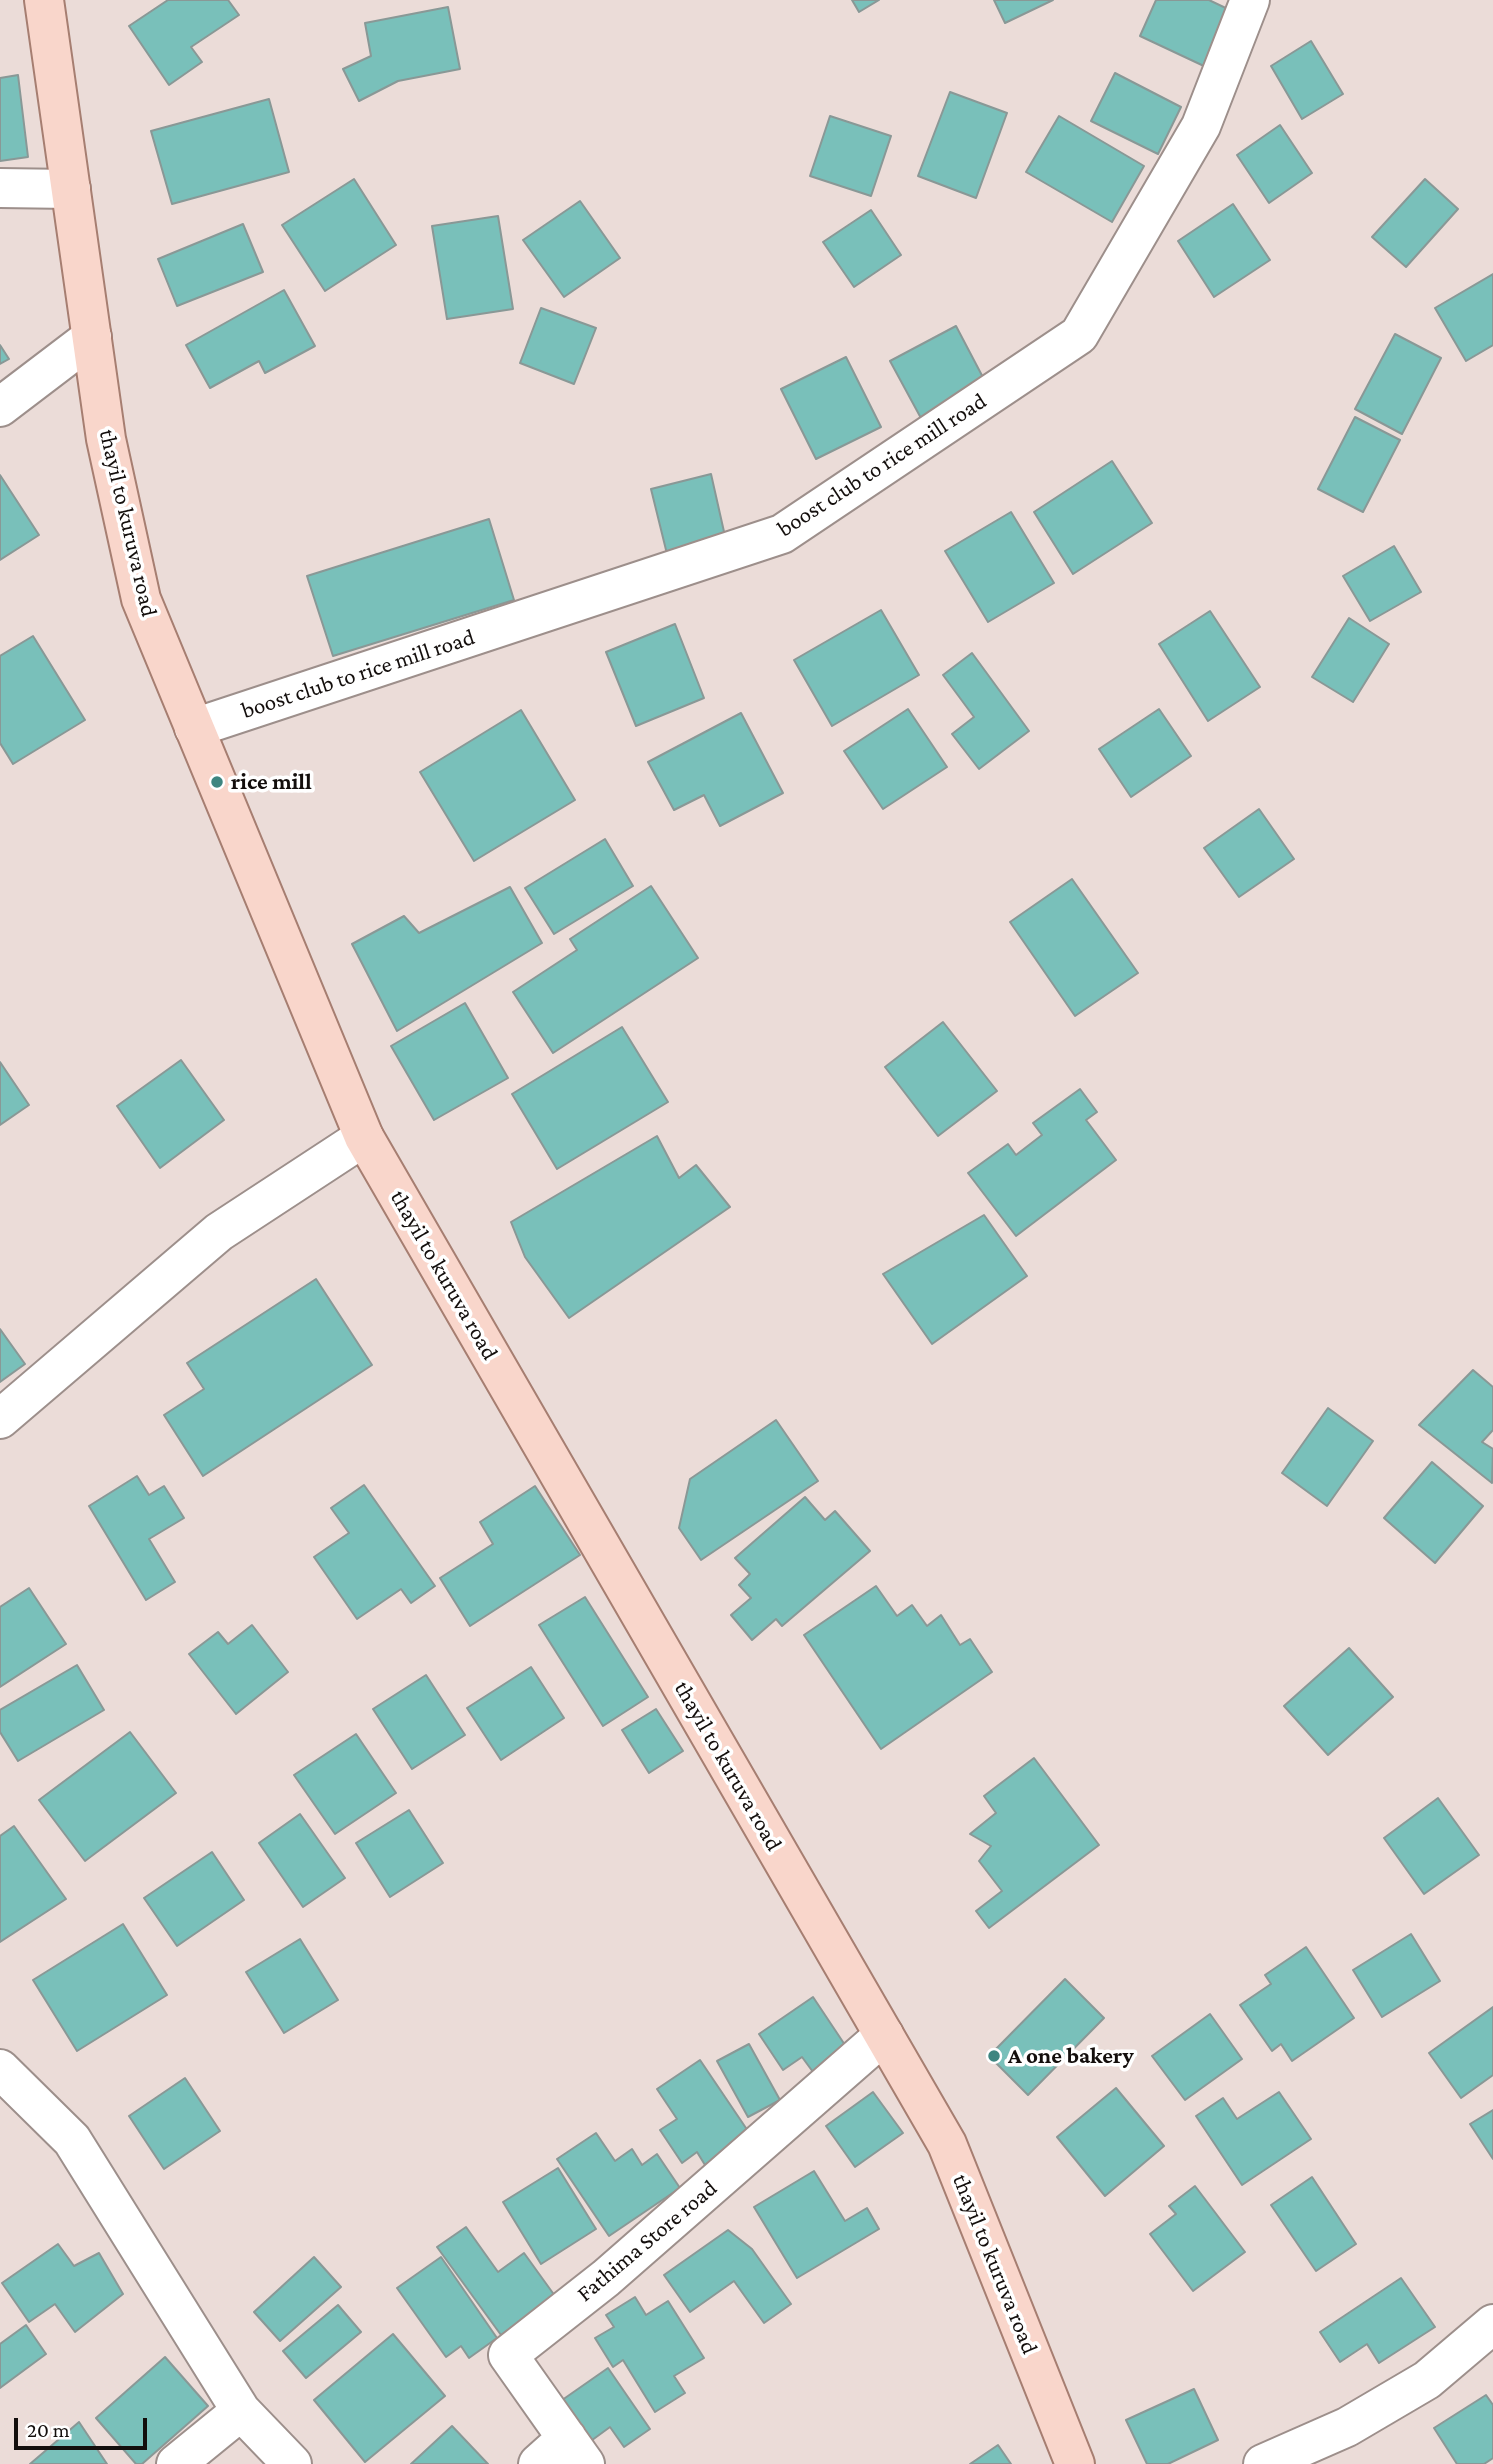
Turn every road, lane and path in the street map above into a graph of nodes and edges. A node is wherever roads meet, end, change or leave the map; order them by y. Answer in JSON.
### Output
{"nodes":[{"id":1,"x":44,"y":0,"type":"edge"},
{"id":2,"x":1250,"y":0,"type":"edge"},
{"id":3,"x":0,"y":188,"type":"edge"},
{"id":4,"x":71,"y":189,"type":"junction"},
{"id":5,"x":92,"y":337,"type":"junction"},
{"id":6,"x":0,"y":407,"type":"edge"},
{"id":7,"x":194,"y":729,"type":"junction"},
{"id":8,"x":364,"y":1137,"type":"junction"},
{"id":9,"x":0,"y":1419,"type":"edge"},
{"id":10,"x":884,"y":2035,"type":"junction"},
{"id":11,"x":0,"y":2069,"type":"edge"},
{"id":12,"x":1493,"y":2324,"type":"edge"},
{"id":13,"x":240,"y":2411,"type":"junction"},
{"id":14,"x":576,"y":2451,"type":"edge"},
{"id":15,"x":176,"y":2464,"type":"edge"},
{"id":16,"x":292,"y":2464,"type":"edge"},
{"id":17,"x":538,"y":2464,"type":"edge"},
{"id":18,"x":1074,"y":2464,"type":"edge"},
{"id":19,"x":1264,"y":2464,"type":"edge"}],
"edges":[{"from":1,"to":4,"type":"main road","name":"thayil to kuruva road"},
{"from":2,"to":7,"type":"street","name":"boost club to rice mill road"},
{"from":3,"to":4,"type":"street"},
{"from":4,"to":5,"type":"main road","name":"thayil to kuruva road"},
{"from":5,"to":6,"type":"street"},
{"from":5,"to":7,"type":"main road","name":"thayil to kuruva road"},
{"from":7,"to":8,"type":"main road","name":"thayil to kuruva road"},
{"from":8,"to":9,"type":"street"},
{"from":8,"to":10,"type":"main road","name":"thayil to kuruva road"},
{"from":10,"to":14,"type":"street","name":"Fathima Store road"},
{"from":10,"to":18,"type":"main road","name":"thayil to kuruva road"},
{"from":11,"to":13,"type":"street"},
{"from":12,"to":19,"type":"street"},
{"from":13,"to":15,"type":"street"},
{"from":13,"to":16,"type":"street"},
{"from":14,"to":17,"type":"street"}]}
